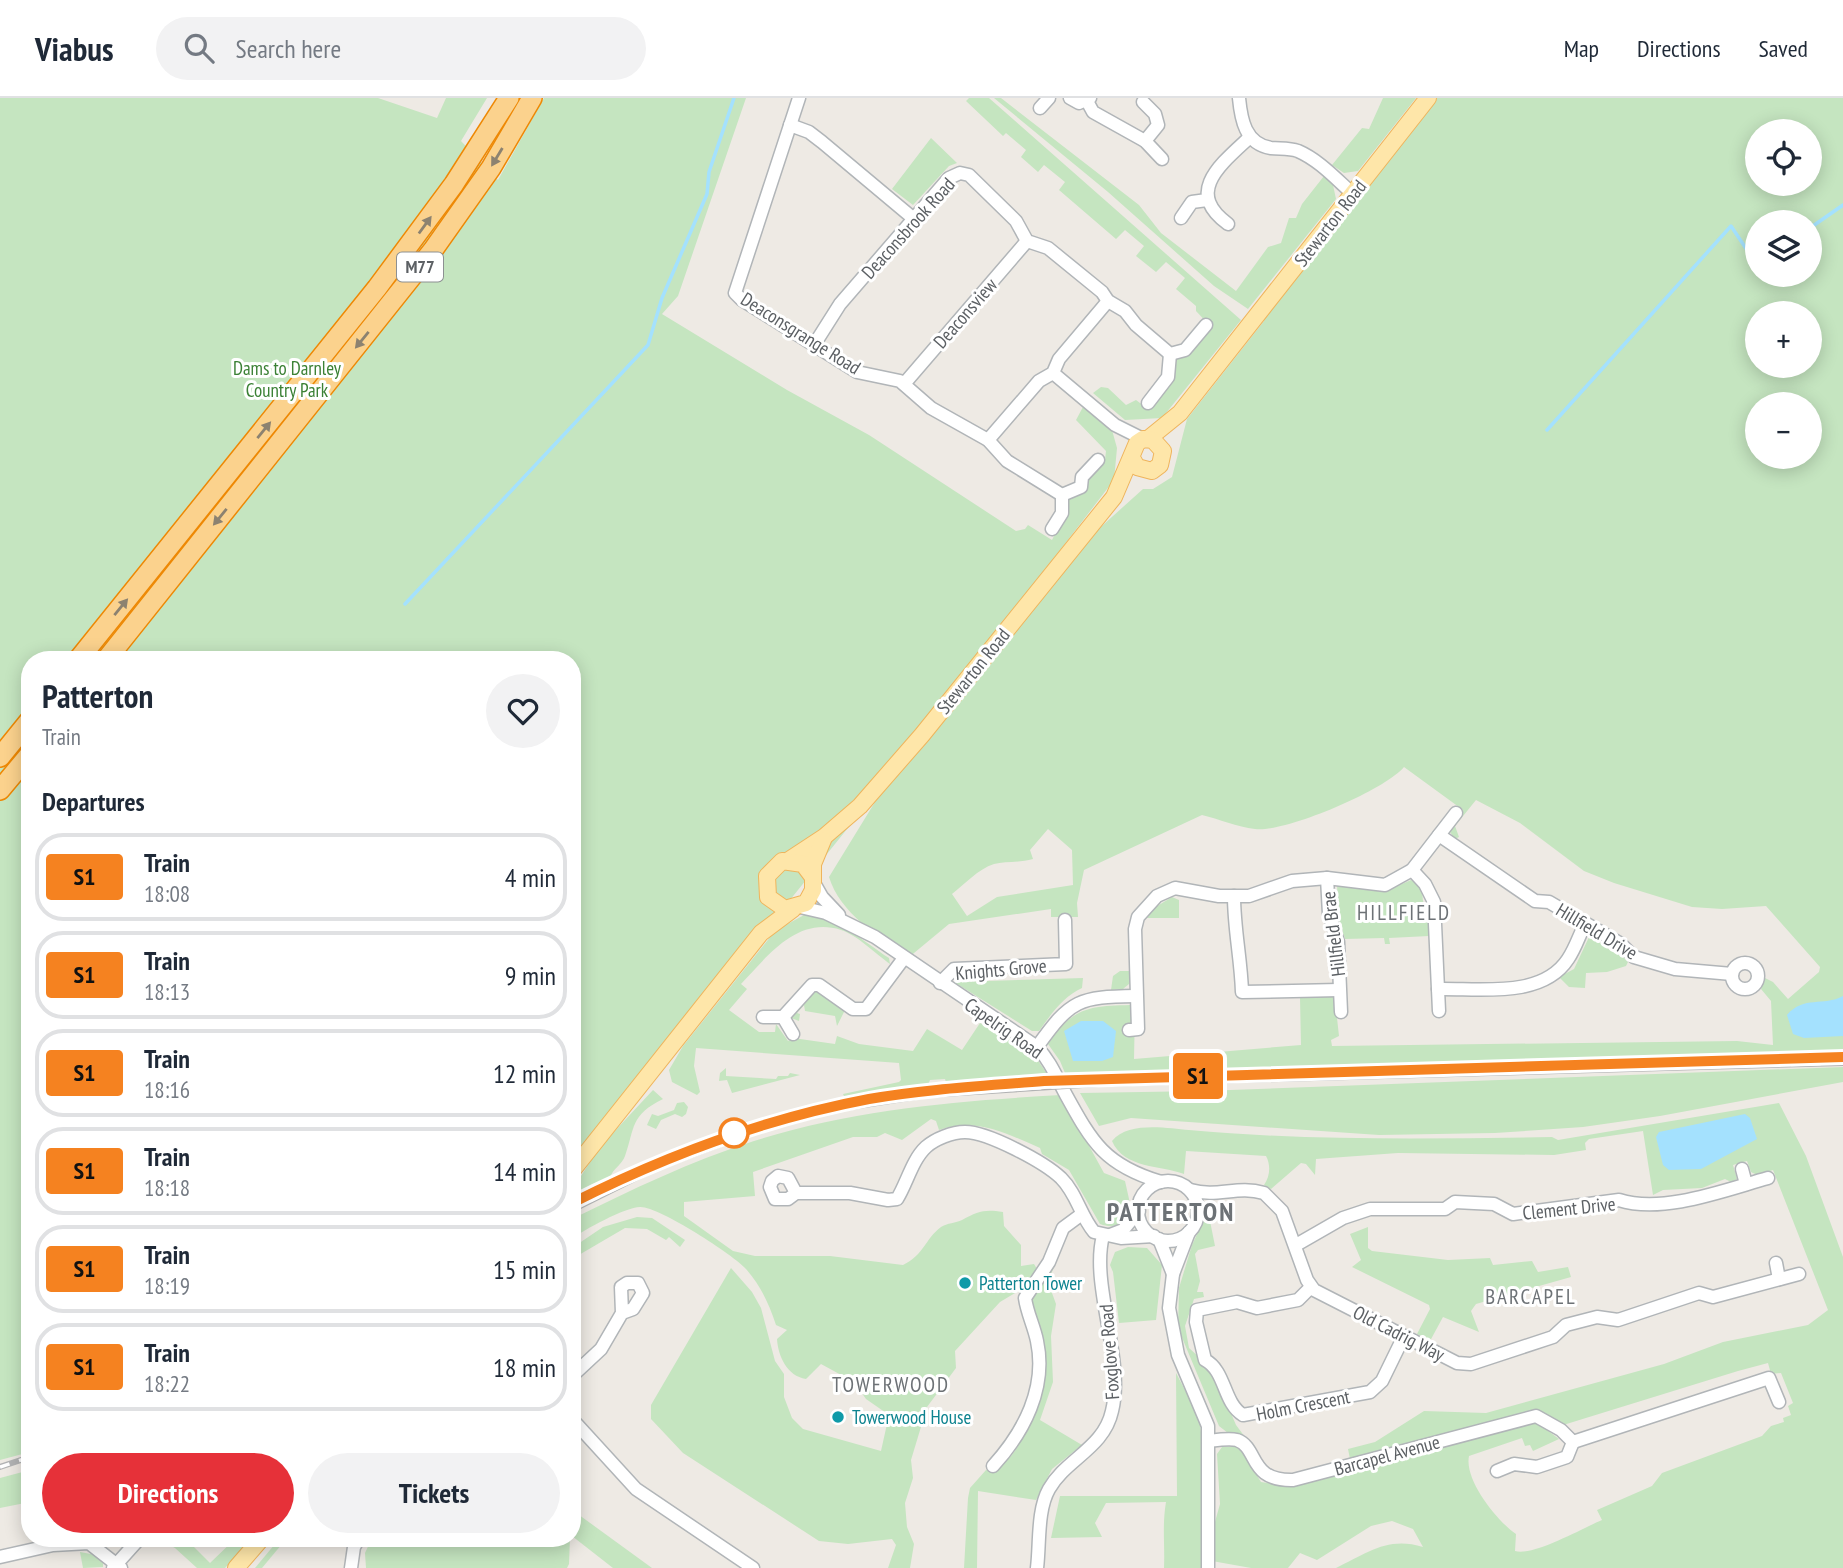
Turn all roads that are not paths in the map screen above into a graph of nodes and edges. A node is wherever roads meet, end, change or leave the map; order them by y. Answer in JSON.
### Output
{"nodes":[{"id":1,"x":509,"y":98,"type":"edge"},
{"id":2,"x":532,"y":98,"type":"edge"},
{"id":3,"x":799,"y":98,"type":"edge"},
{"id":4,"x":1070,"y":98,"type":"edge"},
{"id":5,"x":1239,"y":98,"type":"edge"},
{"id":6,"x":1428,"y":98,"type":"edge"},
{"id":7,"x":1089,"y":100,"type":"edge"},
{"id":8,"x":1143,"y":102,"type":"dead end"},
{"id":9,"x":790,"y":125,"type":"junction"},
{"id":10,"x":1250,"y":137,"type":"junction"},
{"id":11,"x":1145,"y":141,"type":"junction"},
{"id":12,"x":1162,"y":159,"type":"dead end"},
{"id":13,"x":1353,"y":194,"type":"junction"},
{"id":14,"x":1206,"y":200,"type":"junction"},
{"id":15,"x":1181,"y":218,"type":"dead end"},
{"id":16,"x":914,"y":219,"type":"junction"},
{"id":17,"x":1228,"y":224,"type":"dead end"},
{"id":18,"x":1027,"y":241,"type":"junction"},
{"id":19,"x":1108,"y":301,"type":"junction"},
{"id":20,"x":1206,"y":325,"type":"dead end"},
{"id":21,"x":814,"y":345,"type":"junction"},
{"id":22,"x":1170,"y":354,"type":"junction"},
{"id":23,"x":1053,"y":373,"type":"junction"},
{"id":24,"x":904,"y":384,"type":"junction"},
{"id":25,"x":1148,"y":403,"type":"dead end"},
{"id":26,"x":1180,"y":413,"type":"junction"},
{"id":27,"x":1115,"y":425,"type":"junction"},
{"id":28,"x":1145,"y":439,"type":"junction"},
{"id":29,"x":989,"y":440,"type":"junction"},
{"id":30,"x":1132,"y":455,"type":"junction"},
{"id":31,"x":1164,"y":456,"type":"junction"},
{"id":32,"x":1098,"y":460,"type":"dead end"},
{"id":33,"x":1152,"y":471,"type":"junction"},
{"id":34,"x":1062,"y":495,"type":"junction"},
{"id":35,"x":1114,"y":497,"type":"junction"},
{"id":36,"x":1052,"y":529,"type":"dead end"},
{"id":37,"x":85,"y":651,"type":"edge"},
{"id":38,"x":113,"y":651,"type":"edge"},
{"id":39,"x":21,"y":731,"type":"edge"},
{"id":40,"x":0,"y":757,"type":"edge"},
{"id":41,"x":21,"y":765,"type":"edge"},
{"id":42,"x":0,"y":790,"type":"edge"},
{"id":43,"x":1456,"y":813,"type":"dead end"},
{"id":44,"x":1440,"y":835,"type":"junction"},
{"id":45,"x":824,"y":837,"type":"junction"},
{"id":46,"x":789,"y":860,"type":"junction"},
{"id":47,"x":1412,"y":870,"type":"junction"},
{"id":48,"x":1327,"y":878,"type":"junction"},
{"id":49,"x":813,"y":879,"type":"junction"},
{"id":50,"x":1234,"y":896,"type":"junction"},
{"id":51,"x":768,"y":897,"type":"junction"},
{"id":52,"x":796,"y":908,"type":"junction"},
{"id":53,"x":1065,"y":920,"type":"dead end"},
{"id":54,"x":847,"y":922,"type":"junction"},
{"id":55,"x":1585,"y":924,"type":"junction"},
{"id":56,"x":761,"y":933,"type":"junction"},
{"id":57,"x":904,"y":958,"type":"junction"},
{"id":58,"x":1732,"y":974,"type":"dead end"},
{"id":59,"x":940,"y":983,"type":"junction"},
{"id":60,"x":1339,"y":989,"type":"junction"},
{"id":61,"x":1438,"y":989,"type":"junction"},
{"id":62,"x":1136,"y":996,"type":"junction"},
{"id":63,"x":1439,"y":1011,"type":"dead end"},
{"id":64,"x":1341,"y":1012,"type":"dead end"},
{"id":65,"x":763,"y":1017,"type":"dead end"},
{"id":66,"x":783,"y":1017,"type":"junction"},
{"id":67,"x":1129,"y":1030,"type":"dead end"},
{"id":68,"x":793,"y":1034,"type":"dead end"},
{"id":69,"x":1037,"y":1046,"type":"junction"},
{"id":70,"x":581,"y":1160,"type":"edge"},
{"id":71,"x":1742,"y":1169,"type":"dead end"},
{"id":72,"x":1124,"y":1170,"type":"junction"},
{"id":73,"x":1768,"y":1178,"type":"dead end"},
{"id":74,"x":1161,"y":1182,"type":"junction"},
{"id":75,"x":1746,"y":1184,"type":"junction"},
{"id":76,"x":1190,"y":1191,"type":"junction"},
{"id":77,"x":796,"y":1193,"type":"junction"},
{"id":78,"x":1215,"y":1196,"type":"junction"},
{"id":79,"x":761,"y":1199,"type":"dead end"},
{"id":80,"x":775,"y":1199,"type":"junction"},
{"id":81,"x":1140,"y":1206,"type":"junction"},
{"id":82,"x":1198,"y":1212,"type":"junction"},
{"id":83,"x":1082,"y":1214,"type":"junction"},
{"id":84,"x":1189,"y":1232,"type":"junction"},
{"id":85,"x":1105,"y":1237,"type":"junction"},
{"id":86,"x":1156,"y":1238,"type":"junction"},
{"id":87,"x":1296,"y":1245,"type":"junction"},
{"id":88,"x":1776,"y":1264,"type":"dead end"},
{"id":89,"x":1173,"y":1274,"type":"junction"},
{"id":90,"x":1799,"y":1274,"type":"dead end"},
{"id":91,"x":1779,"y":1279,"type":"junction"},
{"id":92,"x":1311,"y":1287,"type":"junction"},
{"id":93,"x":622,"y":1313,"type":"dead end"},
{"id":94,"x":1404,"y":1336,"type":"junction"},
{"id":95,"x":581,"y":1368,"type":"edge"},
{"id":96,"x":1779,"y":1402,"type":"dead end"},
{"id":97,"x":581,"y":1429,"type":"edge"},
{"id":98,"x":1209,"y":1441,"type":"junction"},
{"id":99,"x":1573,"y":1442,"type":"junction"},
{"id":100,"x":993,"y":1466,"type":"dead end"},
{"id":101,"x":1497,"y":1471,"type":"dead end"},
{"id":102,"x":45,"y":1547,"type":"edge"},
{"id":103,"x":98,"y":1547,"type":"edge"},
{"id":104,"x":134,"y":1547,"type":"edge"},
{"id":105,"x":254,"y":1547,"type":"edge"},
{"id":106,"x":354,"y":1547,"type":"edge"},
{"id":107,"x":0,"y":1557,"type":"edge"},
{"id":108,"x":117,"y":1567,"type":"edge"},
{"id":109,"x":236,"y":1568,"type":"edge"},
{"id":110,"x":351,"y":1568,"type":"edge"},
{"id":111,"x":753,"y":1568,"type":"edge"},
{"id":112,"x":1037,"y":1568,"type":"edge"},
{"id":113,"x":1208,"y":1568,"type":"edge"}],
"edges":[{"from":37,"to":1,"type":"highway","number":"M77","one_way":true},
{"from":2,"to":38,"type":"highway","number":"M77","one_way":true},
{"from":3,"to":9,"type":"street","name":"Deaconsgrange Road"},
{"from":4,"to":7,"type":"street"},
{"from":5,"to":10,"type":"street"},
{"from":6,"to":13,"type":"main road","name":"Stewarton Road"},
{"from":7,"to":11,"type":"street"},
{"from":8,"to":11,"type":"street"},
{"from":9,"to":16,"type":"street"},
{"from":9,"to":21,"type":"street","name":"Deaconsgrange Road"},
{"from":10,"to":13,"type":"street"},
{"from":10,"to":14,"type":"street"},
{"from":11,"to":12,"type":"street"},
{"from":13,"to":26,"type":"main road","name":"Stewarton Road"},
{"from":14,"to":15,"type":"street"},
{"from":14,"to":17,"type":"street"},
{"from":16,"to":18,"type":"street","name":"Deaconsbrook Road"},
{"from":16,"to":21,"type":"street","name":"Deaconsbrook Road"},
{"from":18,"to":19,"type":"street","name":"Deaconsbrook Road"},
{"from":18,"to":24,"type":"street","name":"Deaconsview"},
{"from":19,"to":22,"type":"street","name":"Deaconsbrook Road"},
{"from":19,"to":23,"type":"street"},
{"from":20,"to":22,"type":"street"},
{"from":21,"to":24,"type":"street","name":"Deaconsgrange Road"},
{"from":22,"to":25,"type":"street"},
{"from":23,"to":27,"type":"street"},
{"from":23,"to":29,"type":"street"},
{"from":24,"to":29,"type":"street","name":"Deaconsgrange Road"},
{"from":26,"to":28,"type":"main road","name":"Stewarton Road"},
{"from":26,"to":31,"type":"main road","name":"Stewarton Road"},
{"from":27,"to":28,"type":"street"},
{"from":27,"to":30,"type":"street"},
{"from":28,"to":30,"type":"main road"},
{"from":28,"to":31,"type":"main road"},
{"from":29,"to":34,"type":"street","name":"Deaconsgrange Road"},
{"from":30,"to":33,"type":"main road"},
{"from":30,"to":35,"type":"main road","name":"Stewarton Road"},
{"from":31,"to":33,"type":"main road"},
{"from":32,"to":34,"type":"street"},
{"from":33,"to":35,"type":"main road","name":"Stewarton Road"},
{"from":34,"to":36,"type":"street"},
{"from":35,"to":45,"type":"main road","name":"Stewarton Road"},
{"from":39,"to":40,"type":"highway"},
{"from":41,"to":42,"type":"highway"},
{"from":43,"to":44,"type":"street"},
{"from":44,"to":47,"type":"street"},
{"from":44,"to":55,"type":"street","name":"Hillfield Drive"},
{"from":45,"to":46,"type":"main road","name":"Stewarton Road"},
{"from":45,"to":49,"type":"main road","name":"Stewarton Road"},
{"from":46,"to":49,"type":"main road"},
{"from":46,"to":51,"type":"main road","name":"Stewarton Road"},
{"from":47,"to":48,"type":"street"},
{"from":47,"to":61,"type":"street"},
{"from":48,"to":50,"type":"street"},
{"from":48,"to":60,"type":"street","name":"Hillfield Brae"},
{"from":49,"to":52,"type":"main road","name":"Stewarton Road"},
{"from":49,"to":54,"type":"street","name":"Capelrig Road"},
{"from":50,"to":60,"type":"street","name":"Hillfield Brae"},
{"from":50,"to":62,"type":"street"},
{"from":51,"to":52,"type":"main road"},
{"from":51,"to":56,"type":"main road","name":"Stewarton Road"},
{"from":52,"to":54,"type":"street","name":"Capelrig Road"},
{"from":52,"to":56,"type":"main road","name":"Stewarton Road"},
{"from":53,"to":59,"type":"street","name":"Knights Grove"},
{"from":54,"to":57,"type":"street","name":"Capelrig Road"},
{"from":55,"to":58,"type":"street","name":"Hillfield Drive"},
{"from":55,"to":61,"type":"street"},
{"from":56,"to":70,"type":"main road","name":"Stewarton Road"},
{"from":57,"to":59,"type":"street","name":"Capelrig Road"},
{"from":57,"to":66,"type":"street"},
{"from":59,"to":69,"type":"street","name":"Capelrig Road"},
{"from":60,"to":64,"type":"street","name":"Hillfield Brae"},
{"from":61,"to":63,"type":"street"},
{"from":62,"to":67,"type":"street"},
{"from":62,"to":69,"type":"street"},
{"from":65,"to":66,"type":"street"},
{"from":66,"to":68,"type":"street"},
{"from":69,"to":72,"type":"street","name":"Capelrig Road"},
{"from":71,"to":75,"type":"street"},
{"from":72,"to":74,"type":"street","name":"Capelrig Road"},
{"from":72,"to":81,"type":"street","name":"Capelrig Road"},
{"from":73,"to":75,"type":"street","name":"Clement Drive"},
{"from":74,"to":76,"type":"street"},
{"from":74,"to":81,"type":"street"},
{"from":75,"to":87,"type":"street","name":"Clement Drive"},
{"from":76,"to":78,"type":"street"},
{"from":76,"to":82,"type":"street"},
{"from":77,"to":80,"type":"street"},
{"from":77,"to":80,"type":"street"},
{"from":77,"to":83,"type":"street"},
{"from":78,"to":82,"type":"street"},
{"from":78,"to":87,"type":"street"},
{"from":79,"to":80,"type":"street"},
{"from":81,"to":85,"type":"street"},
{"from":81,"to":86,"type":"street"},
{"from":82,"to":84,"type":"street"},
{"from":83,"to":85,"type":"street"},
{"from":83,"to":100,"type":"street"},
{"from":84,"to":86,"type":"street"},
{"from":84,"to":89,"type":"street"},
{"from":85,"to":86,"type":"street"},
{"from":85,"to":112,"type":"street","name":"Foxglove Road"},
{"from":86,"to":89,"type":"street"},
{"from":87,"to":92,"type":"street"},
{"from":88,"to":91,"type":"street"},
{"from":89,"to":98,"type":"street"},
{"from":90,"to":91,"type":"street","name":"Old Cadrig Way"},
{"from":91,"to":94,"type":"street","name":"Old Cadrig Way"},
{"from":92,"to":94,"type":"street","name":"Old Cadrig Way"},
{"from":92,"to":94,"type":"street","name":"Holm Crescent"},
{"from":93,"to":95,"type":"street"},
{"from":96,"to":99,"type":"street"},
{"from":97,"to":111,"type":"street"},
{"from":98,"to":99,"type":"street","name":"Barcapel Avenue"},
{"from":98,"to":113,"type":"street"},
{"from":99,"to":101,"type":"street"},
{"from":102,"to":107,"type":"street"},
{"from":103,"to":108,"type":"street"},
{"from":104,"to":108,"type":"street"},
{"from":105,"to":109,"type":"main road"},
{"from":106,"to":110,"type":"street"}]}
